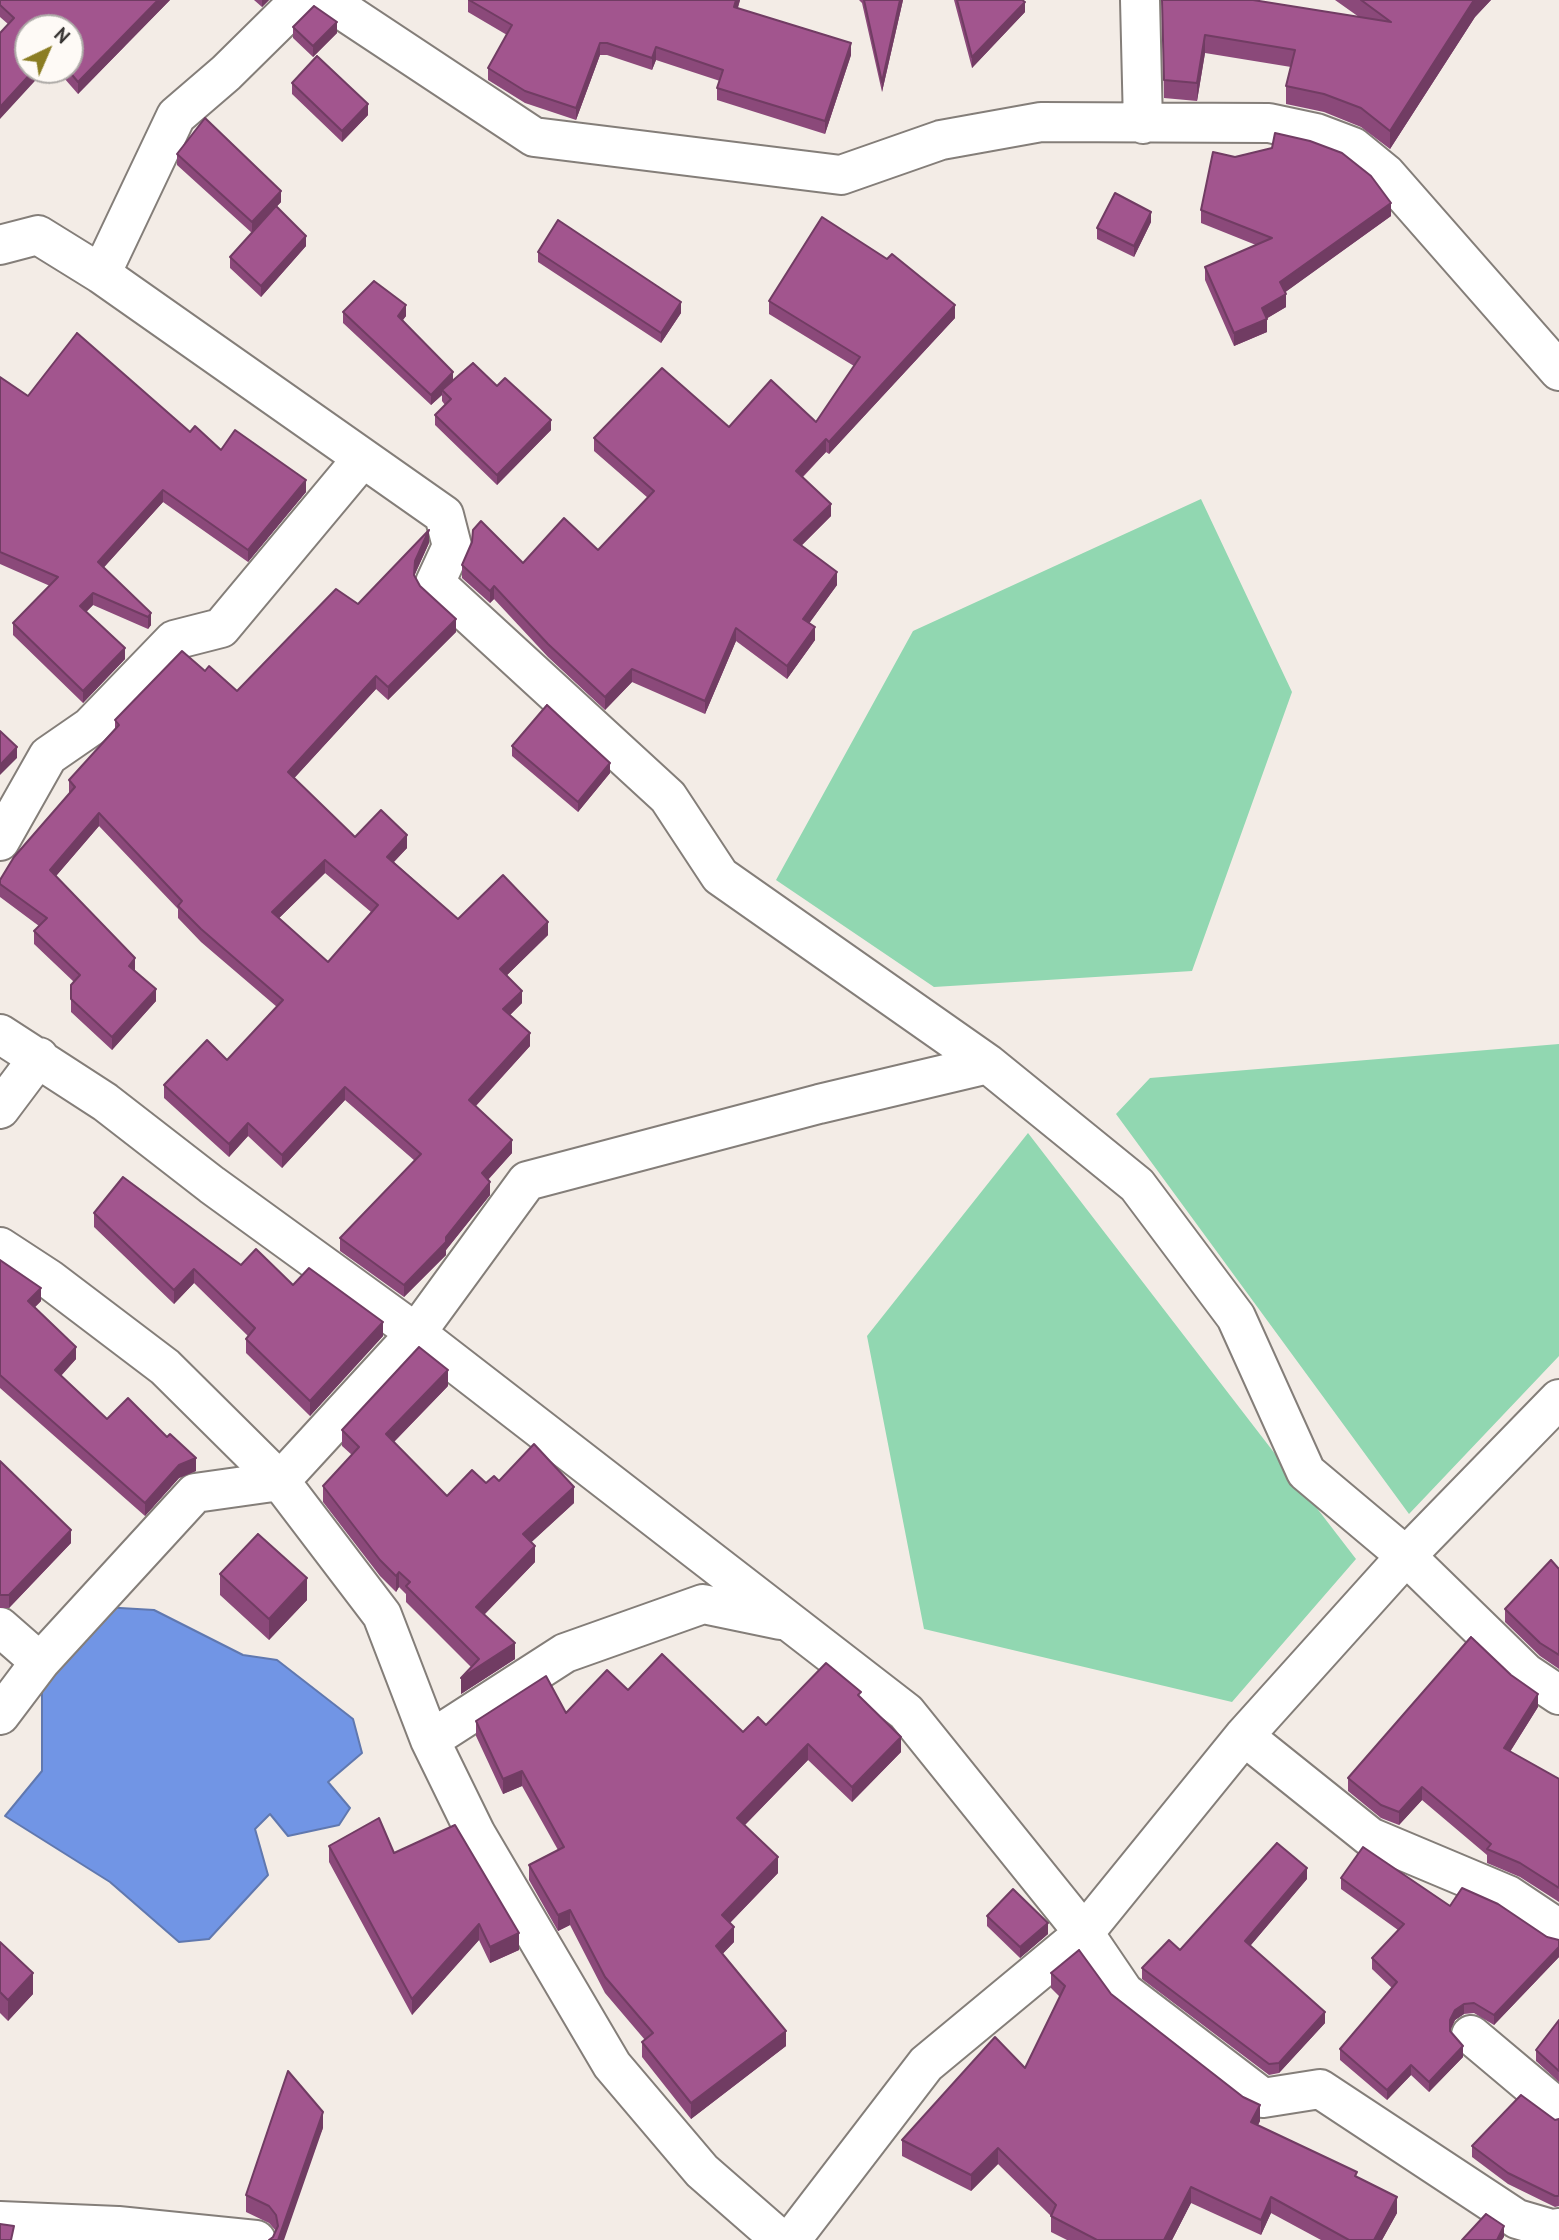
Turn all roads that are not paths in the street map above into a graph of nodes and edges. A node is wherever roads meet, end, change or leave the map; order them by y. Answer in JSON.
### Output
{"nodes":[{"id":1,"x":300,"y":0,"type":"edge"},
{"id":2,"x":327,"y":0,"type":"edge"},
{"id":3,"x":1139,"y":0,"type":"edge"},
{"id":4,"x":1143,"y":124,"type":"junction"},
{"id":5,"x":0,"y":245,"type":"edge"},
{"id":6,"x":101,"y":274,"type":"junction"},
{"id":7,"x":1559,"y":371,"type":"edge"},
{"id":8,"x":362,"y":459,"type":"junction"},
{"id":9,"x":0,"y":841,"type":"edge"},
{"id":10,"x":0,"y":1034,"type":"edge"},
{"id":11,"x":38,"y":1057,"type":"junction"},
{"id":12,"x":988,"y":1064,"type":"junction"},
{"id":13,"x":0,"y":1109,"type":"edge"},
{"id":14,"x":0,"y":1247,"type":"edge"},
{"id":15,"x":416,"y":1333,"type":"junction"},
{"id":16,"x":1559,"y":1399,"type":"edge"},
{"id":17,"x":280,"y":1481,"type":"junction"},
{"id":18,"x":1406,"y":1556,"type":"junction"},
{"id":19,"x":791,"y":1622,"type":"junction"},
{"id":20,"x":0,"y":1628,"type":"edge"},
{"id":21,"x":40,"y":1662,"type":"junction"},
{"id":22,"x":1559,"y":1695,"type":"edge"},
{"id":23,"x":0,"y":1715,"type":"edge"},
{"id":24,"x":1244,"y":1736,"type":"junction"},
{"id":25,"x":430,"y":1740,"type":"junction"},
{"id":26,"x":1559,"y":1929,"type":"edge"},
{"id":27,"x":1084,"y":1933,"type":"junction"},
{"id":28,"x":1471,"y":2035,"type":"dead end"},
{"id":29,"x":1559,"y":2109,"type":"edge"},
{"id":30,"x":0,"y":2221,"type":"edge"},
{"id":31,"x":1559,"y":2228,"type":"edge"},
{"id":32,"x":256,"y":2240,"type":"edge"},
{"id":33,"x":781,"y":2240,"type":"edge"},
{"id":34,"x":790,"y":2240,"type":"edge"}],
"edges":[{"from":1,"to":6,"type":"street"},
{"from":2,"to":4,"type":"street"},
{"from":3,"to":4,"type":"street"},
{"from":4,"to":7,"type":"street"},
{"from":5,"to":6,"type":"street"},
{"from":6,"to":8,"type":"street"},
{"from":8,"to":9,"type":"street"},
{"from":8,"to":12,"type":"street"},
{"from":10,"to":11,"type":"street"},
{"from":11,"to":13,"type":"street"},
{"from":11,"to":15,"type":"street"},
{"from":12,"to":15,"type":"street"},
{"from":12,"to":18,"type":"street"},
{"from":14,"to":17,"type":"street"},
{"from":15,"to":17,"type":"street"},
{"from":15,"to":19,"type":"street"},
{"from":16,"to":18,"type":"street"},
{"from":17,"to":21,"type":"street"},
{"from":17,"to":25,"type":"street"},
{"from":18,"to":22,"type":"street"},
{"from":18,"to":24,"type":"street"},
{"from":19,"to":25,"type":"street"},
{"from":19,"to":27,"type":"street"},
{"from":20,"to":21,"type":"street"},
{"from":21,"to":23,"type":"street"},
{"from":24,"to":26,"type":"street"},
{"from":24,"to":27,"type":"street"},
{"from":25,"to":33,"type":"street"},
{"from":27,"to":31,"type":"street"},
{"from":27,"to":34,"type":"street"},
{"from":28,"to":29,"type":"street"},
{"from":30,"to":32,"type":"street"}]}
